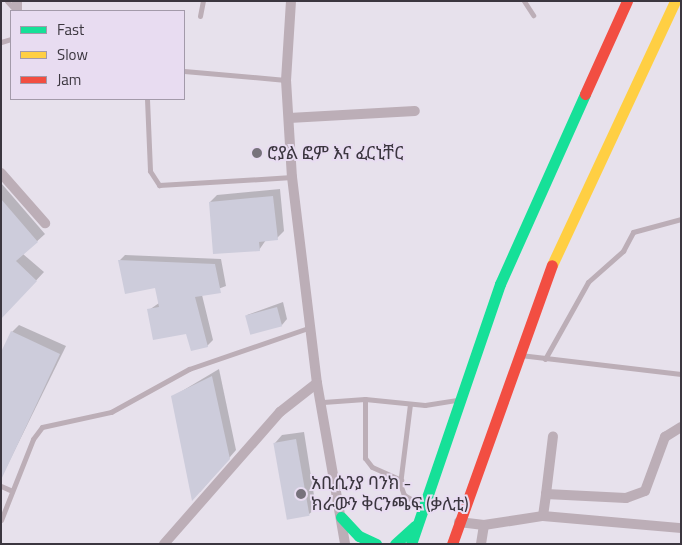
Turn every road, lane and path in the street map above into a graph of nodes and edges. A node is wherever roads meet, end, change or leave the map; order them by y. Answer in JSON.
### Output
{"nodes":[{"id":1,"x":7,"y":1,"type":"edge"},
{"id":2,"x":203,"y":1,"type":"edge"},
{"id":3,"x":291,"y":1,"type":"edge"},
{"id":4,"x":524,"y":1,"type":"edge"},
{"id":5,"x":627,"y":1,"type":"edge"},
{"id":6,"x":675,"y":1,"type":"edge"},
{"id":7,"x":16,"y":10,"type":"edge"},
{"id":8,"x":533,"y":15,"type":"dead end"},
{"id":9,"x":200,"y":16,"type":"dead end"},
{"id":10,"x":185,"y":71,"type":"edge"},
{"id":11,"x":286,"y":80,"type":"junction"},
{"id":12,"x":147,"y":100,"type":"edge"},
{"id":13,"x":415,"y":111,"type":"dead end"},
{"id":14,"x":289,"y":118,"type":"junction"},
{"id":15,"x":1,"y":173,"type":"edge"},
{"id":16,"x":292,"y":177,"type":"junction"},
{"id":17,"x":681,"y":219,"type":"edge"},
{"id":18,"x":45,"y":223,"type":"dead end"},
{"id":19,"x":312,"y":327,"type":"junction"},
{"id":20,"x":517,"y":355,"type":"junction"},
{"id":21,"x":546,"y":359,"type":"junction"},
{"id":22,"x":681,"y":374,"type":"edge"},
{"id":23,"x":317,"y":383,"type":"junction"},
{"id":24,"x":365,"y":399,"type":"junction"},
{"id":25,"x":461,"y":400,"type":"junction"},
{"id":26,"x":323,"y":402,"type":"junction"},
{"id":27,"x":410,"y":404,"type":"junction"},
{"id":28,"x":681,"y":427,"type":"edge"},
{"id":29,"x":553,"y":436,"type":"dead end"},
{"id":30,"x":400,"y":480,"type":"junction"},
{"id":31,"x":1,"y":486,"type":"edge"},
{"id":32,"x":12,"y":492,"type":"junction"},
{"id":33,"x":546,"y":494,"type":"junction"},
{"id":34,"x":422,"y":506,"type":"junction"},
{"id":35,"x":341,"y":516,"type":"junction"},
{"id":36,"x":543,"y":516,"type":"junction"},
{"id":37,"x":1,"y":520,"type":"edge"},
{"id":38,"x":459,"y":522,"type":"junction"},
{"id":39,"x":417,"y":525,"type":"junction"},
{"id":40,"x":484,"y":525,"type":"junction"},
{"id":41,"x":681,"y":528,"type":"edge"},
{"id":42,"x":164,"y":544,"type":"edge"},
{"id":43,"x":345,"y":544,"type":"edge"},
{"id":44,"x":376,"y":544,"type":"edge"},
{"id":45,"x":395,"y":544,"type":"edge"},
{"id":46,"x":411,"y":544,"type":"edge"},
{"id":47,"x":452,"y":544,"type":"edge"},
{"id":48,"x":481,"y":544,"type":"edge"}],
"edges":[{"from":1,"to":7,"type":"lane"},
{"from":2,"to":9,"type":"lane"},
{"from":3,"to":11,"type":"street"},
{"from":4,"to":8,"type":"lane"},
{"from":5,"to":25,"type":"main road"},
{"from":6,"to":20,"type":"main road"},
{"from":10,"to":11,"type":"lane"},
{"from":11,"to":14,"type":"street"},
{"from":12,"to":16,"type":"lane"},
{"from":13,"to":14,"type":"street"},
{"from":14,"to":16,"type":"street"},
{"from":15,"to":18,"type":"street"},
{"from":16,"to":19,"type":"street"},
{"from":17,"to":21,"type":"lane"},
{"from":19,"to":23,"type":"street"},
{"from":19,"to":32,"type":"lane"},
{"from":20,"to":21,"type":"lane"},
{"from":20,"to":38,"type":"main road"},
{"from":21,"to":22,"type":"lane"},
{"from":23,"to":26,"type":"street"},
{"from":23,"to":42,"type":"street"},
{"from":24,"to":26,"type":"lane"},
{"from":24,"to":27,"type":"lane"},
{"from":24,"to":30,"type":"lane"},
{"from":25,"to":27,"type":"lane"},
{"from":25,"to":34,"type":"main road"},
{"from":26,"to":35,"type":"street"},
{"from":27,"to":30,"type":"lane"},
{"from":28,"to":33,"type":"street"},
{"from":29,"to":33,"type":"street"},
{"from":30,"to":34,"type":"lane"},
{"from":31,"to":32,"type":"lane"},
{"from":32,"to":37,"type":"lane"},
{"from":33,"to":36,"type":"street"},
{"from":34,"to":39,"type":"main road"},
{"from":35,"to":43,"type":"street"},
{"from":35,"to":44,"type":"main road"},
{"from":36,"to":40,"type":"street"},
{"from":36,"to":41,"type":"street"},
{"from":38,"to":40,"type":"street"},
{"from":38,"to":47,"type":"main road"},
{"from":39,"to":45,"type":"main road"},
{"from":39,"to":46,"type":"main road"},
{"from":40,"to":48,"type":"street"}]}
